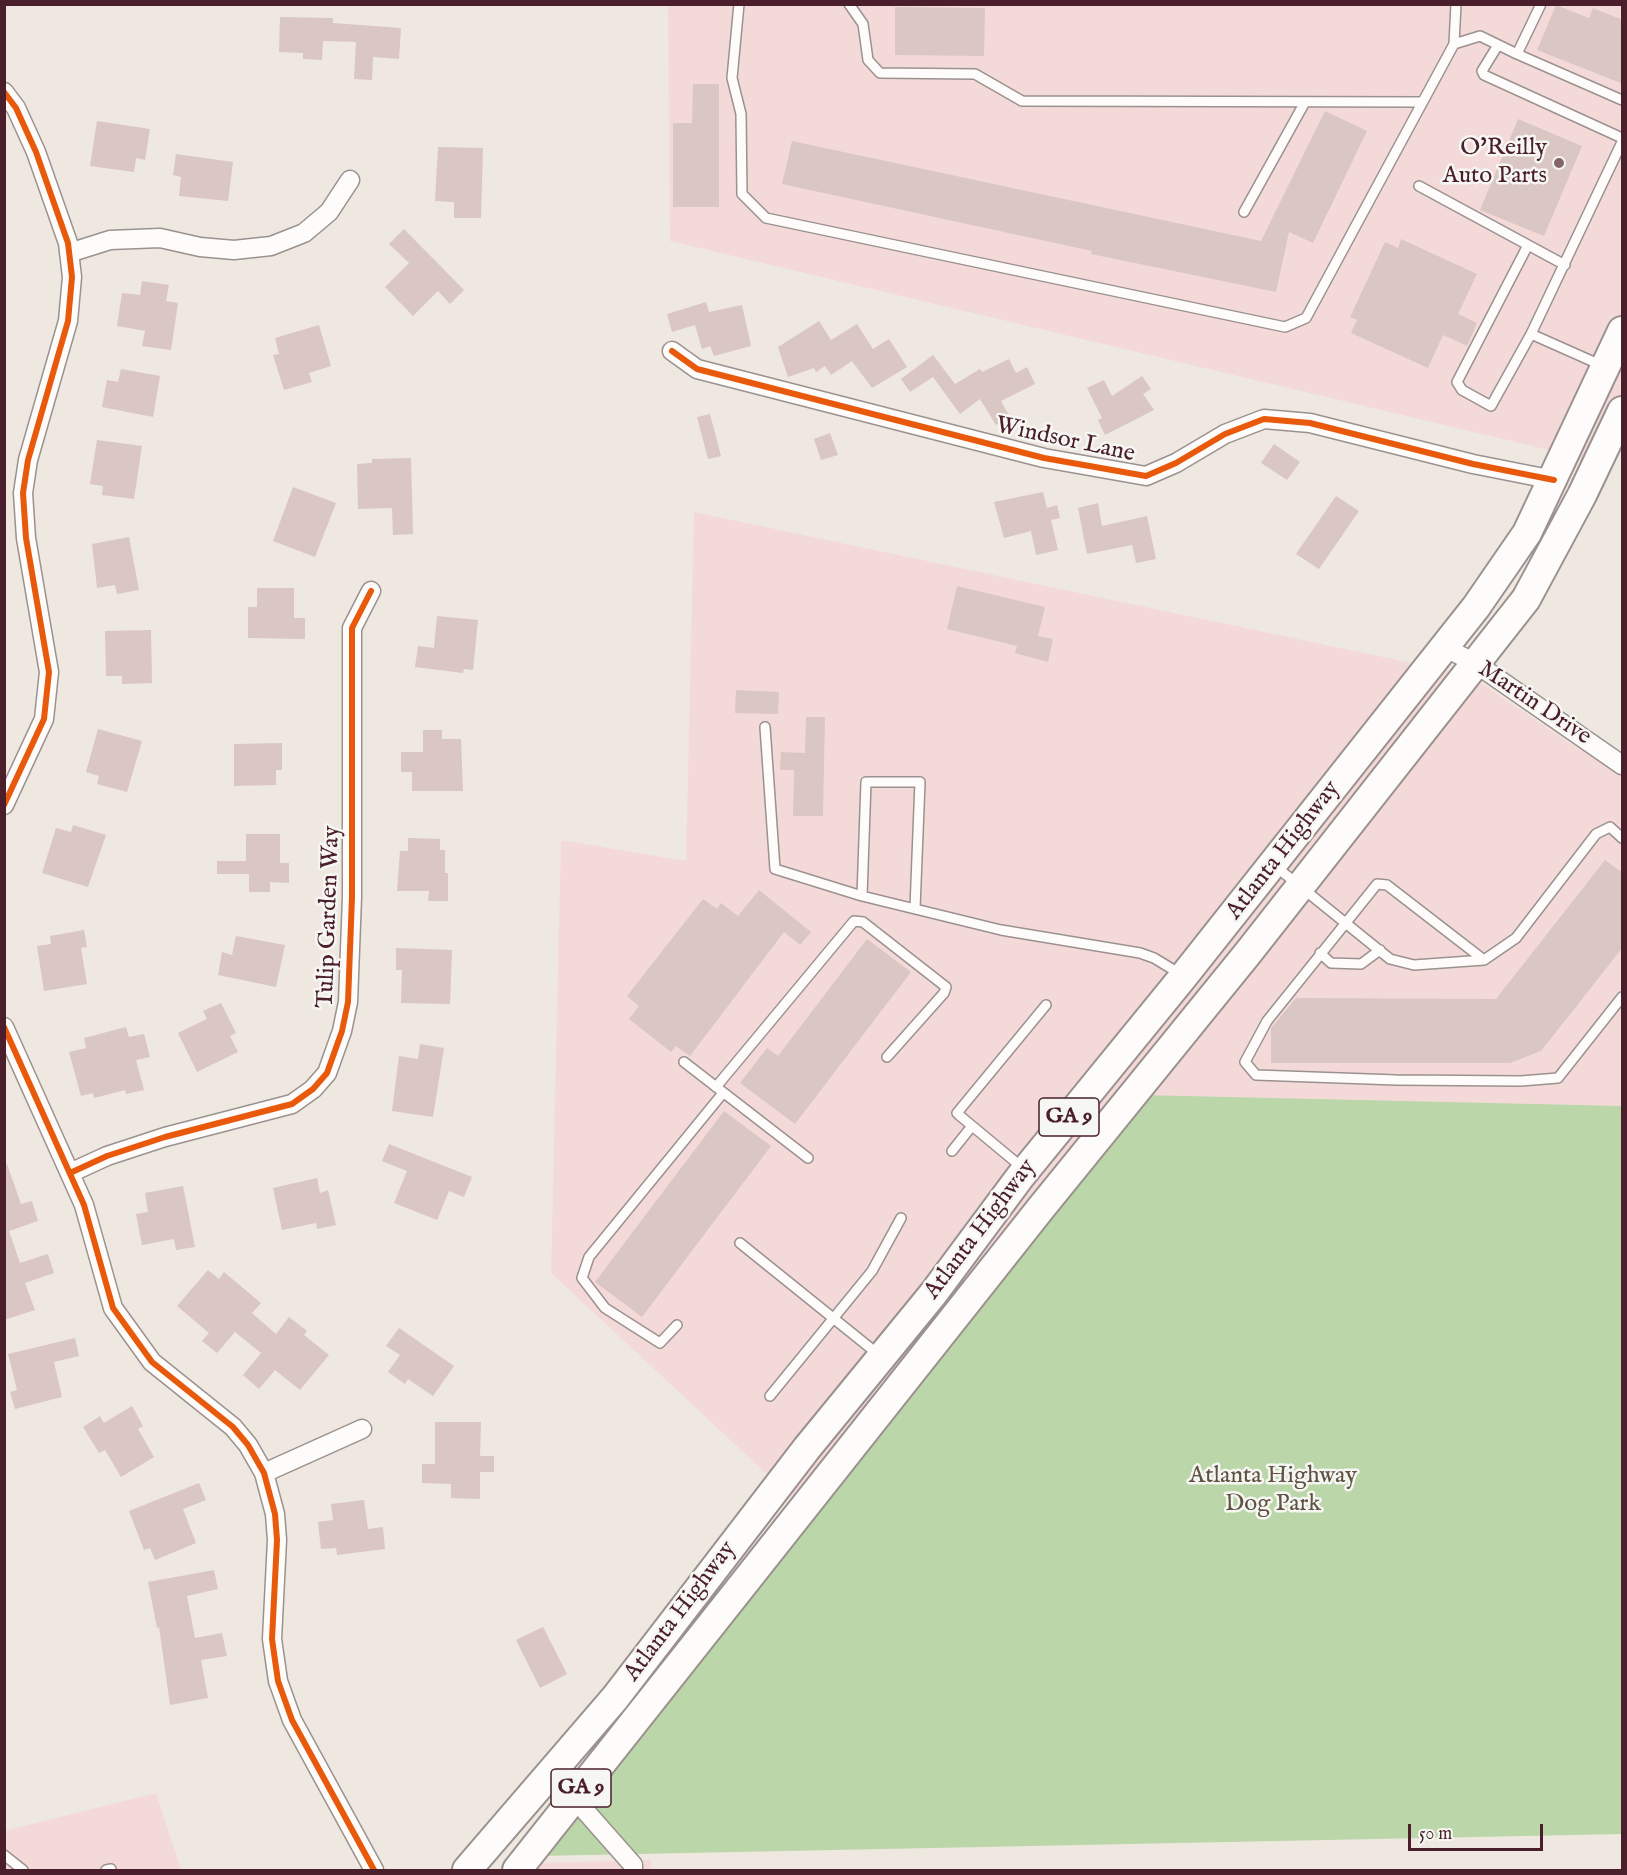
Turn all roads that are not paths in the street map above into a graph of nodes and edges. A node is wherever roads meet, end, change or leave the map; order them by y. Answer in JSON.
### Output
{"nodes":[{"id":1,"x":739,"y":4,"type":"edge"},
{"id":2,"x":849,"y":4,"type":"edge"},
{"id":3,"x":1456,"y":4,"type":"edge"},
{"id":4,"x":1541,"y":4,"type":"edge"},
{"id":5,"x":1454,"y":44,"type":"junction"},
{"id":6,"x":1498,"y":45,"type":"junction"},
{"id":7,"x":1517,"y":54,"type":"junction"},
{"id":8,"x":4,"y":92,"type":"edge"},
{"id":9,"x":1623,"y":100,"type":"edge"},
{"id":10,"x":1305,"y":102,"type":"junction"},
{"id":11,"x":1422,"y":102,"type":"junction"},
{"id":12,"x":1623,"y":140,"type":"edge"},
{"id":13,"x":350,"y":180,"type":"dead end"},
{"id":14,"x":1419,"y":186,"type":"dead end"},
{"id":15,"x":1244,"y":212,"type":"dead end"},
{"id":16,"x":1528,"y":245,"type":"junction"},
{"id":17,"x":69,"y":253,"type":"junction"},
{"id":18,"x":1565,"y":265,"type":"junction"},
{"id":19,"x":1623,"y":331,"type":"edge"},
{"id":20,"x":1532,"y":334,"type":"junction"},
{"id":21,"x":672,"y":351,"type":"dead end"},
{"id":22,"x":1606,"y":368,"type":"junction"},
{"id":23,"x":1623,"y":411,"type":"edge"},
{"id":24,"x":1554,"y":480,"type":"junction"},
{"id":25,"x":371,"y":591,"type":"dead end"},
{"id":26,"x":1444,"y":647,"type":"junction"},
{"id":27,"x":1475,"y":663,"type":"junction"},
{"id":28,"x":765,"y":727,"type":"dead end"},
{"id":29,"x":1623,"y":765,"type":"edge"},
{"id":30,"x":4,"y":805,"type":"edge"},
{"id":31,"x":1623,"y":838,"type":"edge"},
{"id":32,"x":1273,"y":864,"type":"junction"},
{"id":33,"x":1301,"y":886,"type":"junction"},
{"id":34,"x":862,"y":896,"type":"junction"},
{"id":35,"x":915,"y":908,"type":"junction"},
{"id":36,"x":1344,"y":921,"type":"junction"},
{"id":37,"x":1380,"y":950,"type":"junction"},
{"id":38,"x":1320,"y":953,"type":"junction"},
{"id":39,"x":1484,"y":960,"type":"junction"},
{"id":40,"x":1184,"y":977,"type":"junction"},
{"id":41,"x":1623,"y":997,"type":"edge"},
{"id":42,"x":1046,"y":1005,"type":"dead end"},
{"id":43,"x":4,"y":1027,"type":"edge"},
{"id":44,"x":887,"y":1057,"type":"dead end"},
{"id":45,"x":684,"y":1062,"type":"dead end"},
{"id":46,"x":720,"y":1090,"type":"junction"},
{"id":47,"x":972,"y":1126,"type":"junction"},
{"id":48,"x":952,"y":1151,"type":"dead end"},
{"id":49,"x":808,"y":1158,"type":"dead end"},
{"id":50,"x":1025,"y":1171,"type":"junction"},
{"id":51,"x":70,"y":1173,"type":"junction"},
{"id":52,"x":901,"y":1218,"type":"dead end"},
{"id":53,"x":740,"y":1244,"type":"dead end"},
{"id":54,"x":835,"y":1319,"type":"junction"},
{"id":55,"x":677,"y":1324,"type":"dead end"},
{"id":56,"x":881,"y":1357,"type":"junction"},
{"id":57,"x":770,"y":1396,"type":"dead end"},
{"id":58,"x":362,"y":1429,"type":"dead end"},
{"id":59,"x":264,"y":1473,"type":"junction"},
{"id":60,"x":546,"y":1779,"type":"junction"},
{"id":61,"x":573,"y":1797,"type":"junction"},
{"id":62,"x":4,"y":1855,"type":"edge"},
{"id":63,"x":23,"y":1870,"type":"edge"},
{"id":64,"x":374,"y":1870,"type":"edge"},
{"id":65,"x":466,"y":1870,"type":"edge"},
{"id":66,"x":517,"y":1870,"type":"edge"},
{"id":67,"x":633,"y":1870,"type":"edge"}],
"edges":[{"from":1,"to":11,"type":"lane"},
{"from":2,"to":10,"type":"lane"},
{"from":3,"to":5,"type":"lane"},
{"from":4,"to":7,"type":"lane"},
{"from":5,"to":6,"type":"lane"},
{"from":5,"to":11,"type":"lane"},
{"from":6,"to":7,"type":"lane"},
{"from":6,"to":12,"type":"lane"},
{"from":7,"to":9,"type":"lane"},
{"from":8,"to":17,"type":"street"},
{"from":10,"to":11,"type":"lane"},
{"from":10,"to":15,"type":"lane"},
{"from":12,"to":18,"type":"lane"},
{"from":13,"to":17,"type":"street"},
{"from":14,"to":16,"type":"lane"},
{"from":16,"to":18,"type":"lane"},
{"from":16,"to":20,"type":"lane"},
{"from":17,"to":30,"type":"street"},
{"from":18,"to":20,"type":"lane"},
{"from":19,"to":22,"type":"main road","name":"Atlanta Highway","number":"GA 9"},
{"from":20,"to":22,"type":"lane"},
{"from":21,"to":24,"type":"street","name":"Windsor Lane"},
{"from":22,"to":24,"type":"main road","name":"Atlanta Highway","number":"GA 9"},
{"from":23,"to":27,"type":"main road","name":"Atlanta Highway","number":"GA 9"},
{"from":24,"to":26,"type":"main road","name":"Atlanta Highway","number":"GA 9"},
{"from":25,"to":51,"type":"street","name":"Tulip Garden Way"},
{"from":26,"to":27,"type":"street","name":"Martin Drive"},
{"from":26,"to":32,"type":"main road","name":"Atlanta Highway","number":"GA 9"},
{"from":27,"to":29,"type":"street","name":"Martin Drive"},
{"from":27,"to":33,"type":"main road","name":"Atlanta Highway","number":"GA 9"},
{"from":28,"to":34,"type":"lane"},
{"from":31,"to":39,"type":"lane"},
{"from":32,"to":33,"type":"lane"},
{"from":32,"to":40,"type":"main road","name":"Atlanta Highway","number":"GA 9"},
{"from":33,"to":36,"type":"lane"},
{"from":33,"to":61,"type":"main road","name":"Atlanta Highway","number":"GA 9"},
{"from":34,"to":35,"type":"lane"},
{"from":34,"to":35,"type":"lane"},
{"from":35,"to":40,"type":"lane"},
{"from":36,"to":37,"type":"lane"},
{"from":36,"to":38,"type":"lane"},
{"from":36,"to":39,"type":"lane"},
{"from":37,"to":38,"type":"lane"},
{"from":37,"to":39,"type":"lane"},
{"from":38,"to":41,"type":"lane"},
{"from":40,"to":50,"type":"main road","name":"Atlanta Highway","number":"GA 9"},
{"from":42,"to":47,"type":"lane"},
{"from":43,"to":51,"type":"street"},
{"from":44,"to":46,"type":"lane"},
{"from":45,"to":46,"type":"lane"},
{"from":46,"to":49,"type":"lane"},
{"from":46,"to":55,"type":"lane"},
{"from":47,"to":48,"type":"lane"},
{"from":47,"to":50,"type":"lane"},
{"from":50,"to":56,"type":"main road","name":"Atlanta Highway","number":"GA 9"},
{"from":51,"to":59,"type":"street"},
{"from":52,"to":54,"type":"lane"},
{"from":53,"to":54,"type":"lane"},
{"from":54,"to":56,"type":"lane"},
{"from":54,"to":57,"type":"lane"},
{"from":56,"to":60,"type":"main road","name":"Atlanta Highway","number":"GA 9"},
{"from":58,"to":59,"type":"street"},
{"from":59,"to":64,"type":"street"},
{"from":60,"to":61,"type":"street"},
{"from":60,"to":65,"type":"main road","name":"Atlanta Highway","number":"GA 9"},
{"from":61,"to":66,"type":"main road","name":"Atlanta Highway","number":"GA 9"},
{"from":61,"to":67,"type":"street"},
{"from":62,"to":63,"type":"lane"}]}
